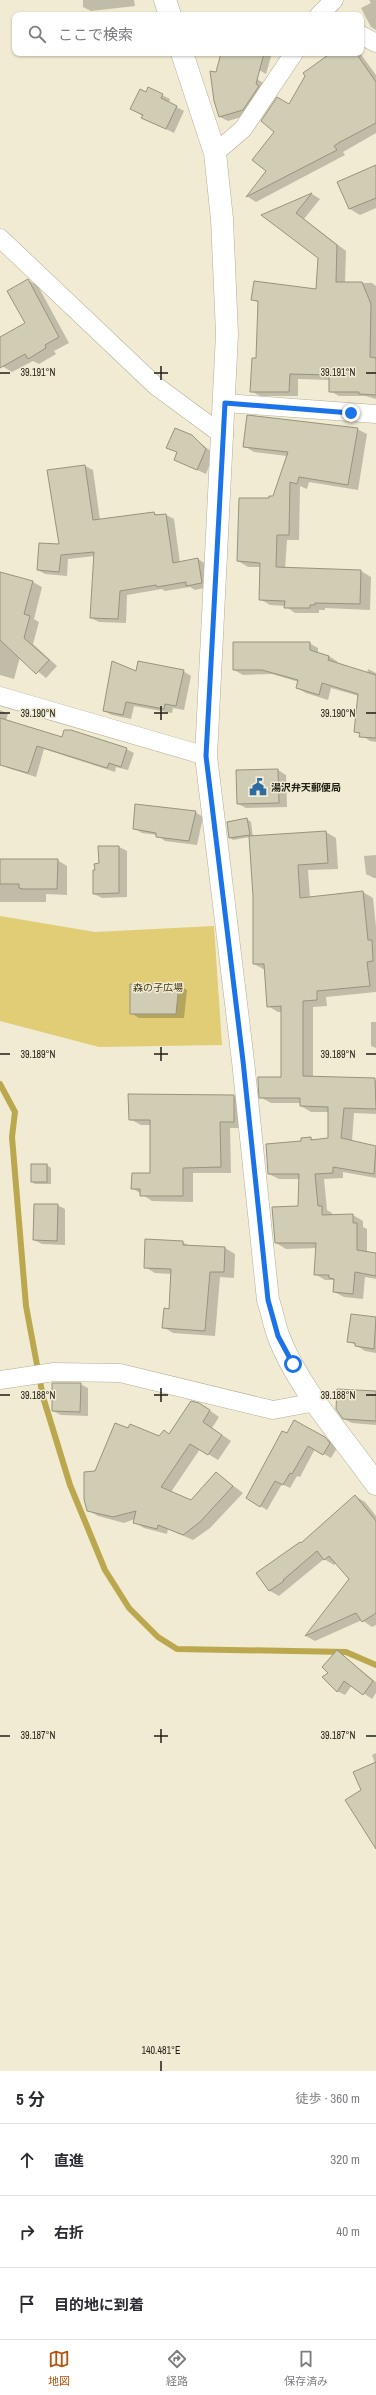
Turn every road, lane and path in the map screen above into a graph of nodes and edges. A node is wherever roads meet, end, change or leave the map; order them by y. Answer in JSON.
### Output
{"nodes":[{"id":1,"x":165,"y":0,"type":"edge"},
{"id":2,"x":169,"y":12,"type":"edge"},
{"id":3,"x":364,"y":37,"type":"edge"},
{"id":4,"x":376,"y":43,"type":"edge"},
{"id":5,"x":183,"y":56,"type":"edge"},
{"id":6,"x":292,"y":56,"type":"edge"},
{"id":7,"x":215,"y":153,"type":"junction"},
{"id":8,"x":0,"y":238,"type":"edge"},
{"id":9,"x":225,"y":403,"type":"junction"},
{"id":10,"x":376,"y":414,"type":"edge"},
{"id":11,"x":224,"y":436,"type":"junction"},
{"id":12,"x":0,"y":696,"type":"edge"},
{"id":13,"x":206,"y":756,"type":"junction"},
{"id":14,"x":0,"y":1380,"type":"edge"},
{"id":15,"x":316,"y":1402,"type":"junction"},
{"id":16,"x":376,"y":1484,"type":"edge"}],
"edges":[{"from":1,"to":2,"type":"street"},
{"from":3,"to":4,"type":"street"},
{"from":5,"to":7,"type":"street"},
{"from":6,"to":7,"type":"street"},
{"from":7,"to":9,"type":"street"},
{"from":8,"to":11,"type":"street"},
{"from":9,"to":10,"type":"street"},
{"from":9,"to":11,"type":"street"},
{"from":11,"to":13,"type":"street"},
{"from":12,"to":13,"type":"street"},
{"from":13,"to":15,"type":"street"},
{"from":14,"to":15,"type":"street"},
{"from":15,"to":16,"type":"street"}]}
